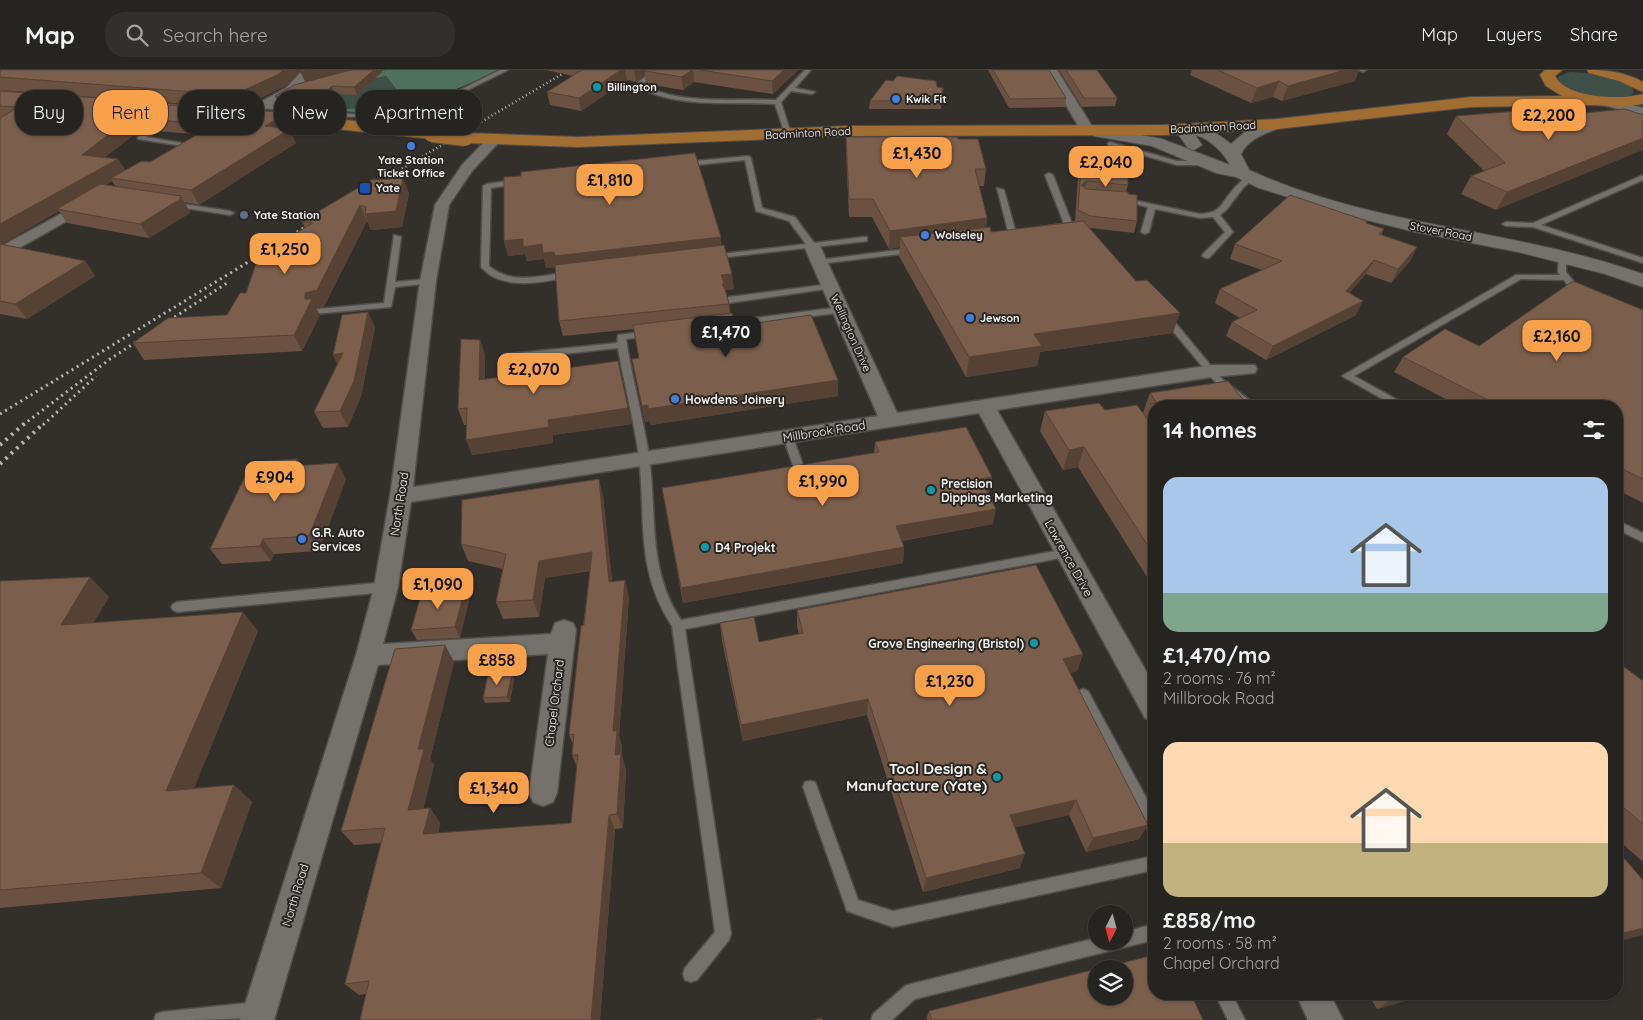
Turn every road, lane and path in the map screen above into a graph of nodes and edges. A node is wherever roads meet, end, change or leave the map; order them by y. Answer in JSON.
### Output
{"nodes":[{"id":1,"x":310,"y":70,"type":"edge"},
{"id":2,"x":505,"y":70,"type":"edge"},
{"id":3,"x":658,"y":70,"type":"edge"},
{"id":4,"x":808,"y":70,"type":"edge"},
{"id":5,"x":1051,"y":70,"type":"edge"},
{"id":6,"x":1594,"y":70,"type":"edge"},
{"id":7,"x":1540,"y":77,"type":"edge"},
{"id":8,"x":309,"y":86,"type":"edge"},
{"id":9,"x":1643,"y":88,"type":"edge"},
{"id":10,"x":790,"y":89,"type":"junction"},
{"id":11,"x":291,"y":90,"type":"edge"},
{"id":12,"x":294,"y":90,"type":"edge"},
{"id":13,"x":812,"y":92,"type":"dead end"},
{"id":14,"x":0,"y":96,"type":"edge"},
{"id":15,"x":1643,"y":99,"type":"edge"},
{"id":16,"x":1601,"y":101,"type":"junction"},
{"id":17,"x":778,"y":102,"type":"junction"},
{"id":18,"x":1470,"y":102,"type":"junction"},
{"id":19,"x":264,"y":106,"type":"edge"},
{"id":20,"x":178,"y":110,"type":"edge"},
{"id":21,"x":178,"y":111,"type":"edge"},
{"id":22,"x":1643,"y":112,"type":"edge"},
{"id":23,"x":264,"y":116,"type":"edge"},
{"id":24,"x":1277,"y":124,"type":"junction"},
{"id":25,"x":1192,"y":129,"type":"junction"},
{"id":26,"x":1091,"y":131,"type":"junction"},
{"id":27,"x":788,"y":134,"type":"junction"},
{"id":28,"x":207,"y":135,"type":"edge"},
{"id":29,"x":478,"y":139,"type":"junction"},
{"id":30,"x":1110,"y":144,"type":"dead end"},
{"id":31,"x":187,"y":146,"type":"junction"},
{"id":32,"x":1232,"y":154,"type":"junction"},
{"id":33,"x":164,"y":159,"type":"edge"},
{"id":34,"x":1206,"y":163,"type":"junction"},
{"id":35,"x":679,"y":165,"type":"edge"},
{"id":36,"x":1050,"y":175,"type":"dead end"},
{"id":37,"x":1245,"y":175,"type":"junction"},
{"id":38,"x":1643,"y":178,"type":"edge"},
{"id":39,"x":531,"y":180,"type":"edge"},
{"id":40,"x":1000,"y":190,"type":"dead end"},
{"id":41,"x":104,"y":194,"type":"edge"},
{"id":42,"x":1110,"y":198,"type":"edge"},
{"id":43,"x":162,"y":203,"type":"edge"},
{"id":44,"x":1152,"y":207,"type":"junction"},
{"id":45,"x":230,"y":214,"type":"dead end"},
{"id":46,"x":1216,"y":215,"type":"junction"},
{"id":47,"x":1506,"y":224,"type":"dead end"},
{"id":48,"x":1534,"y":225,"type":"junction"},
{"id":49,"x":1145,"y":232,"type":"dead end"},
{"id":50,"x":1050,"y":234,"type":"edge"},
{"id":51,"x":1022,"y":236,"type":"edge"},
{"id":52,"x":397,"y":237,"type":"dead end"},
{"id":53,"x":1013,"y":237,"type":"junction"},
{"id":54,"x":864,"y":239,"type":"dead end"},
{"id":55,"x":994,"y":240,"type":"edge"},
{"id":56,"x":926,"y":248,"type":"edge"},
{"id":57,"x":0,"y":254,"type":"edge"},
{"id":58,"x":815,"y":254,"type":"junction"},
{"id":59,"x":1206,"y":256,"type":"dead end"},
{"id":60,"x":1562,"y":256,"type":"junction"},
{"id":61,"x":705,"y":258,"type":"edge"},
{"id":62,"x":1643,"y":261,"type":"edge"},
{"id":63,"x":579,"y":273,"type":"edge"},
{"id":64,"x":1567,"y":278,"type":"junction"},
{"id":65,"x":428,"y":281,"type":"junction"},
{"id":66,"x":1643,"y":281,"type":"edge"},
{"id":67,"x":391,"y":286,"type":"junction"},
{"id":68,"x":830,"y":286,"type":"junction"},
{"id":69,"x":1578,"y":288,"type":"edge"},
{"id":70,"x":729,"y":300,"type":"edge"},
{"id":71,"x":1158,"y":309,"type":"edge"},
{"id":72,"x":841,"y":310,"type":"junction"},
{"id":73,"x":317,"y":312,"type":"dead end"},
{"id":74,"x":707,"y":327,"type":"edge"},
{"id":75,"x":660,"y":333,"type":"edge"},
{"id":76,"x":622,"y":345,"type":"junction"},
{"id":77,"x":507,"y":357,"type":"dead end"},
{"id":78,"x":1248,"y":369,"type":"dead end"},
{"id":79,"x":1212,"y":371,"type":"junction"},
{"id":80,"x":1244,"y":400,"type":"edge"},
{"id":81,"x":1391,"y":400,"type":"edge"},
{"id":82,"x":985,"y":406,"type":"junction"},
{"id":83,"x":890,"y":420,"type":"junction"},
{"id":84,"x":788,"y":437,"type":"junction"},
{"id":85,"x":644,"y":458,"type":"junction"},
{"id":86,"x":799,"y":468,"type":"edge"},
{"id":87,"x":401,"y":496,"type":"junction"},
{"id":88,"x":1623,"y":528,"type":"edge"},
{"id":89,"x":1643,"y":538,"type":"edge"},
{"id":90,"x":1066,"y":553,"type":"junction"},
{"id":91,"x":386,"y":587,"type":"junction"},
{"id":92,"x":177,"y":607,"type":"dead end"},
{"id":93,"x":678,"y":625,"type":"junction"},
{"id":94,"x":368,"y":655,"type":"junction"},
{"id":95,"x":1083,"y":695,"type":"edge"},
{"id":96,"x":1148,"y":699,"type":"edge"},
{"id":97,"x":810,"y":787,"type":"dead end"},
{"id":98,"x":543,"y":793,"type":"dead end"},
{"id":99,"x":1148,"y":816,"type":"edge"},
{"id":100,"x":1148,"y":864,"type":"edge"},
{"id":101,"x":1148,"y":934,"type":"edge"},
{"id":102,"x":1133,"y":938,"type":"edge"},
{"id":103,"x":1088,"y":948,"type":"edge"},
{"id":104,"x":691,"y":974,"type":"dead end"},
{"id":105,"x":1226,"y":1000,"type":"edge"},
{"id":106,"x":1315,"y":1000,"type":"edge"},
{"id":107,"x":259,"y":1015,"type":"edge"},
{"id":108,"x":162,"y":1020,"type":"edge"},
{"id":109,"x":879,"y":1020,"type":"edge"},
{"id":110,"x":1237,"y":1020,"type":"edge"},
{"id":111,"x":1326,"y":1020,"type":"edge"}],
"edges":[{"from":1,"to":11,"type":"street"},
{"from":2,"to":19,"type":"lane"},
{"from":3,"to":17,"type":"lane"},
{"from":4,"to":10,"type":"lane"},
{"from":5,"to":26,"type":"street"},
{"from":6,"to":9,"type":"main road"},
{"from":7,"to":16,"type":"main road"},
{"from":7,"to":18,"type":"main road","name":"Badminton Road"},
{"from":8,"to":12,"type":"lane"},
{"from":10,"to":13,"type":"lane"},
{"from":10,"to":17,"type":"lane"},
{"from":14,"to":20,"type":"main road","name":"Badminton Road"},
{"from":15,"to":16,"type":"main road"},
{"from":16,"to":18,"type":"main road","name":"Badminton Road"},
{"from":16,"to":22,"type":"street"},
{"from":17,"to":27,"type":"lane"},
{"from":18,"to":24,"type":"main road","name":"Badminton Road"},
{"from":21,"to":31,"type":"lane"},
{"from":23,"to":29,"type":"main road","name":"Badminton Road","bridge":true},
{"from":24,"to":25,"type":"main road","name":"Badminton Road"},
{"from":24,"to":32,"type":"main road"},
{"from":25,"to":26,"type":"main road","name":"Badminton Road"},
{"from":25,"to":32,"type":"main road"},
{"from":25,"to":34,"type":"main road"},
{"from":26,"to":27,"type":"main road","name":"Badminton Road"},
{"from":26,"to":34,"type":"main road","name":"Stover Road"},
{"from":27,"to":29,"type":"main road","name":"Badminton Road"},
{"from":28,"to":31,"type":"street"},
{"from":29,"to":65,"type":"street","name":"North Road"},
{"from":30,"to":34,"type":"lane"},
{"from":31,"to":33,"type":"street"},
{"from":32,"to":37,"type":"main road"},
{"from":34,"to":37,"type":"main road","name":"Stover Road"},
{"from":35,"to":58,"type":"lane"},
{"from":36,"to":50,"type":"lane"},
{"from":37,"to":46,"type":"lane"},
{"from":37,"to":60,"type":"main road","name":"Stover Road"},
{"from":38,"to":48,"type":"lane"},
{"from":39,"to":63,"type":"lane"},
{"from":40,"to":53,"type":"lane"},
{"from":41,"to":57,"type":"street"},
{"from":42,"to":44,"type":"lane"},
{"from":43,"to":45,"type":"lane"},
{"from":44,"to":46,"type":"lane"},
{"from":44,"to":49,"type":"lane"},
{"from":46,"to":59,"type":"lane"},
{"from":47,"to":48,"type":"lane"},
{"from":48,"to":62,"type":"lane"},
{"from":51,"to":53,"type":"lane"},
{"from":52,"to":67,"type":"lane"},
{"from":53,"to":55,"type":"lane"},
{"from":54,"to":58,"type":"lane"},
{"from":56,"to":58,"type":"lane"},
{"from":58,"to":61,"type":"lane"},
{"from":58,"to":68,"type":"street","name":"Wellington Drive"},
{"from":60,"to":64,"type":"lane"},
{"from":60,"to":66,"type":"main road","name":"Stover Road"},
{"from":64,"to":69,"type":"lane"},
{"from":64,"to":81,"type":"lane"},
{"from":65,"to":67,"type":"lane"},
{"from":65,"to":87,"type":"street","name":"North Road"},
{"from":67,"to":73,"type":"lane"},
{"from":68,"to":70,"type":"lane"},
{"from":68,"to":72,"type":"street","name":"Wellington Drive"},
{"from":71,"to":79,"type":"lane"},
{"from":72,"to":74,"type":"lane"},
{"from":72,"to":83,"type":"street","name":"Wellington Drive"},
{"from":75,"to":76,"type":"lane"},
{"from":76,"to":77,"type":"lane"},
{"from":76,"to":85,"type":"lane"},
{"from":78,"to":79,"type":"street","name":"Millbrook Road"},
{"from":79,"to":80,"type":"lane"},
{"from":79,"to":82,"type":"street","name":"Millbrook Road"},
{"from":82,"to":83,"type":"street","name":"Millbrook Road"},
{"from":82,"to":90,"type":"street","name":"Lawrence Drive"},
{"from":83,"to":84,"type":"street","name":"Millbrook Road"},
{"from":84,"to":85,"type":"street","name":"Millbrook Road"},
{"from":84,"to":86,"type":"lane"},
{"from":85,"to":87,"type":"street","name":"Millbrook Road"},
{"from":85,"to":93,"type":"lane"},
{"from":87,"to":91,"type":"street","name":"North Road"},
{"from":88,"to":89,"type":"lane"},
{"from":90,"to":93,"type":"lane"},
{"from":90,"to":96,"type":"street","name":"Lawrence Drive"},
{"from":91,"to":92,"type":"lane"},
{"from":91,"to":94,"type":"street","name":"North Road"},
{"from":93,"to":104,"type":"lane"},
{"from":94,"to":98,"type":"street","name":"Chapel Orchard"},
{"from":94,"to":107,"type":"street","name":"North Road"},
{"from":95,"to":99,"type":"lane"},
{"from":97,"to":100,"type":"lane"},
{"from":101,"to":102,"type":"lane"},
{"from":103,"to":109,"type":"lane"},
{"from":105,"to":110,"type":"lane"},
{"from":106,"to":111,"type":"street"},
{"from":107,"to":108,"type":"lane"}]}
